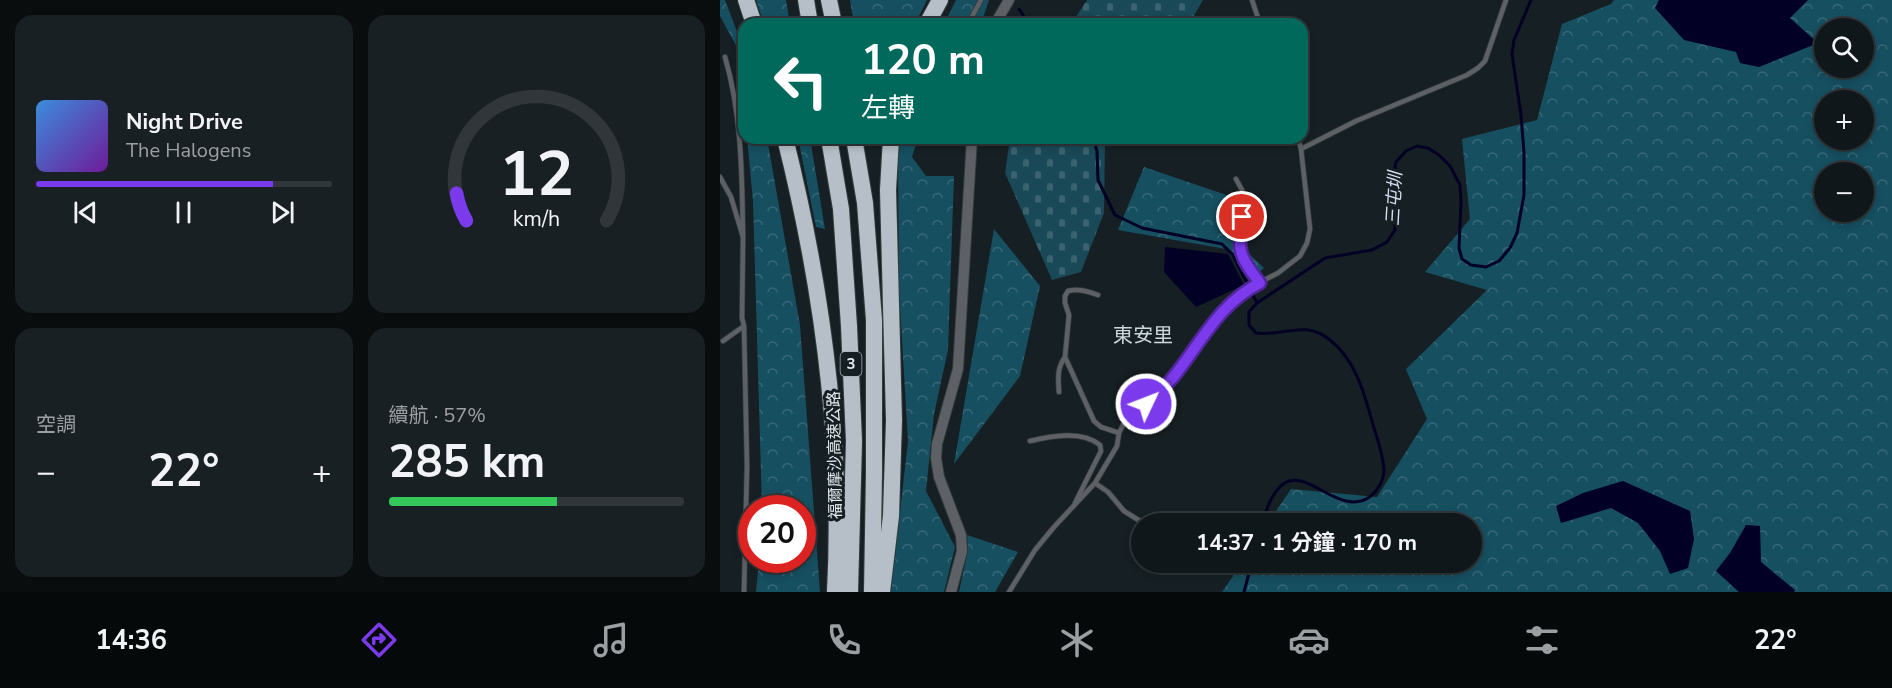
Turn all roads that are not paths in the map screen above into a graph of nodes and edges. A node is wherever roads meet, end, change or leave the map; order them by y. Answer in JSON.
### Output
{"nodes":[{"id":1,"x":746,"y":0,"type":"edge"},
{"id":2,"x":806,"y":0,"type":"edge"},
{"id":3,"x":829,"y":0,"type":"edge"},
{"id":4,"x":940,"y":0,"type":"edge"},
{"id":5,"x":981,"y":0,"type":"edge"},
{"id":6,"x":1009,"y":0,"type":"edge"},
{"id":7,"x":1252,"y":0,"type":"edge"},
{"id":8,"x":1506,"y":0,"type":"edge"},
{"id":9,"x":752,"y":18,"type":"edge"},
{"id":10,"x":809,"y":18,"type":"edge"},
{"id":11,"x":833,"y":18,"type":"edge"},
{"id":12,"x":930,"y":18,"type":"edge"},
{"id":13,"x":971,"y":18,"type":"edge"},
{"id":14,"x":998,"y":18,"type":"edge"},
{"id":15,"x":1258,"y":18,"type":"edge"},
{"id":16,"x":725,"y":57,"type":"dead end"},
{"id":17,"x":738,"y":130,"type":"edge"},
{"id":18,"x":740,"y":144,"type":"edge"},
{"id":19,"x":787,"y":144,"type":"edge"},
{"id":20,"x":830,"y":144,"type":"edge"},
{"id":21,"x":855,"y":144,"type":"edge"},
{"id":22,"x":891,"y":144,"type":"edge"},
{"id":23,"x":972,"y":144,"type":"edge"},
{"id":24,"x":1300,"y":144,"type":"edge"},
{"id":25,"x":1301,"y":149,"type":"junction"},
{"id":26,"x":720,"y":177,"type":"edge"},
{"id":27,"x":1236,"y":179,"type":"dead end"},
{"id":28,"x":743,"y":237,"type":"junction"},
{"id":29,"x":1260,"y":283,"type":"junction"},
{"id":30,"x":1098,"y":295,"type":"dead end"},
{"id":31,"x":744,"y":326,"type":"junction"},
{"id":32,"x":723,"y":341,"type":"dead end"},
{"id":33,"x":1065,"y":357,"type":"junction"},
{"id":34,"x":1059,"y":392,"type":"dead end"},
{"id":35,"x":1119,"y":433,"type":"junction"},
{"id":36,"x":1030,"y":441,"type":"dead end"},
{"id":37,"x":1095,"y":483,"type":"junction"},
{"id":38,"x":1073,"y":508,"type":"junction"},
{"id":39,"x":1131,"y":516,"type":"edge"},
{"id":40,"x":744,"y":592,"type":"edge"},
{"id":41,"x":835,"y":592,"type":"edge"},
{"id":42,"x":850,"y":592,"type":"edge"},
{"id":43,"x":872,"y":592,"type":"edge"},
{"id":44,"x":882,"y":592,"type":"edge"},
{"id":45,"x":951,"y":592,"type":"edge"},
{"id":46,"x":1010,"y":592,"type":"edge"}],
"edges":[{"from":1,"to":9,"type":"highway"},
{"from":2,"to":10,"type":"highway"},
{"from":3,"to":11,"type":"highway"},
{"from":4,"to":12,"type":"highway"},
{"from":5,"to":13,"type":"lane"},
{"from":6,"to":14,"type":"street"},
{"from":7,"to":15,"type":"lane"},
{"from":8,"to":25,"type":"lane"},
{"from":16,"to":17,"type":"lane"},
{"from":18,"to":28,"type":"lane"},
{"from":19,"to":41,"type":"highway"},
{"from":20,"to":42,"type":"highway","name":"福爾摩沙高速公路","number":"3"},
{"from":21,"to":43,"type":"highway","number":"3"},
{"from":22,"to":44,"type":"highway"},
{"from":23,"to":45,"type":"street"},
{"from":24,"to":25,"type":"lane"},
{"from":25,"to":29,"type":"lane"},
{"from":26,"to":28,"type":"lane"},
{"from":27,"to":29,"type":"lane"},
{"from":28,"to":31,"type":"lane"},
{"from":29,"to":35,"type":"lane"},
{"from":30,"to":33,"type":"lane"},
{"from":31,"to":32,"type":"lane"},
{"from":31,"to":40,"type":"lane"},
{"from":33,"to":34,"type":"lane"},
{"from":33,"to":35,"type":"lane"},
{"from":35,"to":37,"type":"lane"},
{"from":36,"to":38,"type":"lane"},
{"from":37,"to":38,"type":"lane"},
{"from":37,"to":39,"type":"lane"},
{"from":38,"to":46,"type":"lane"}]}
